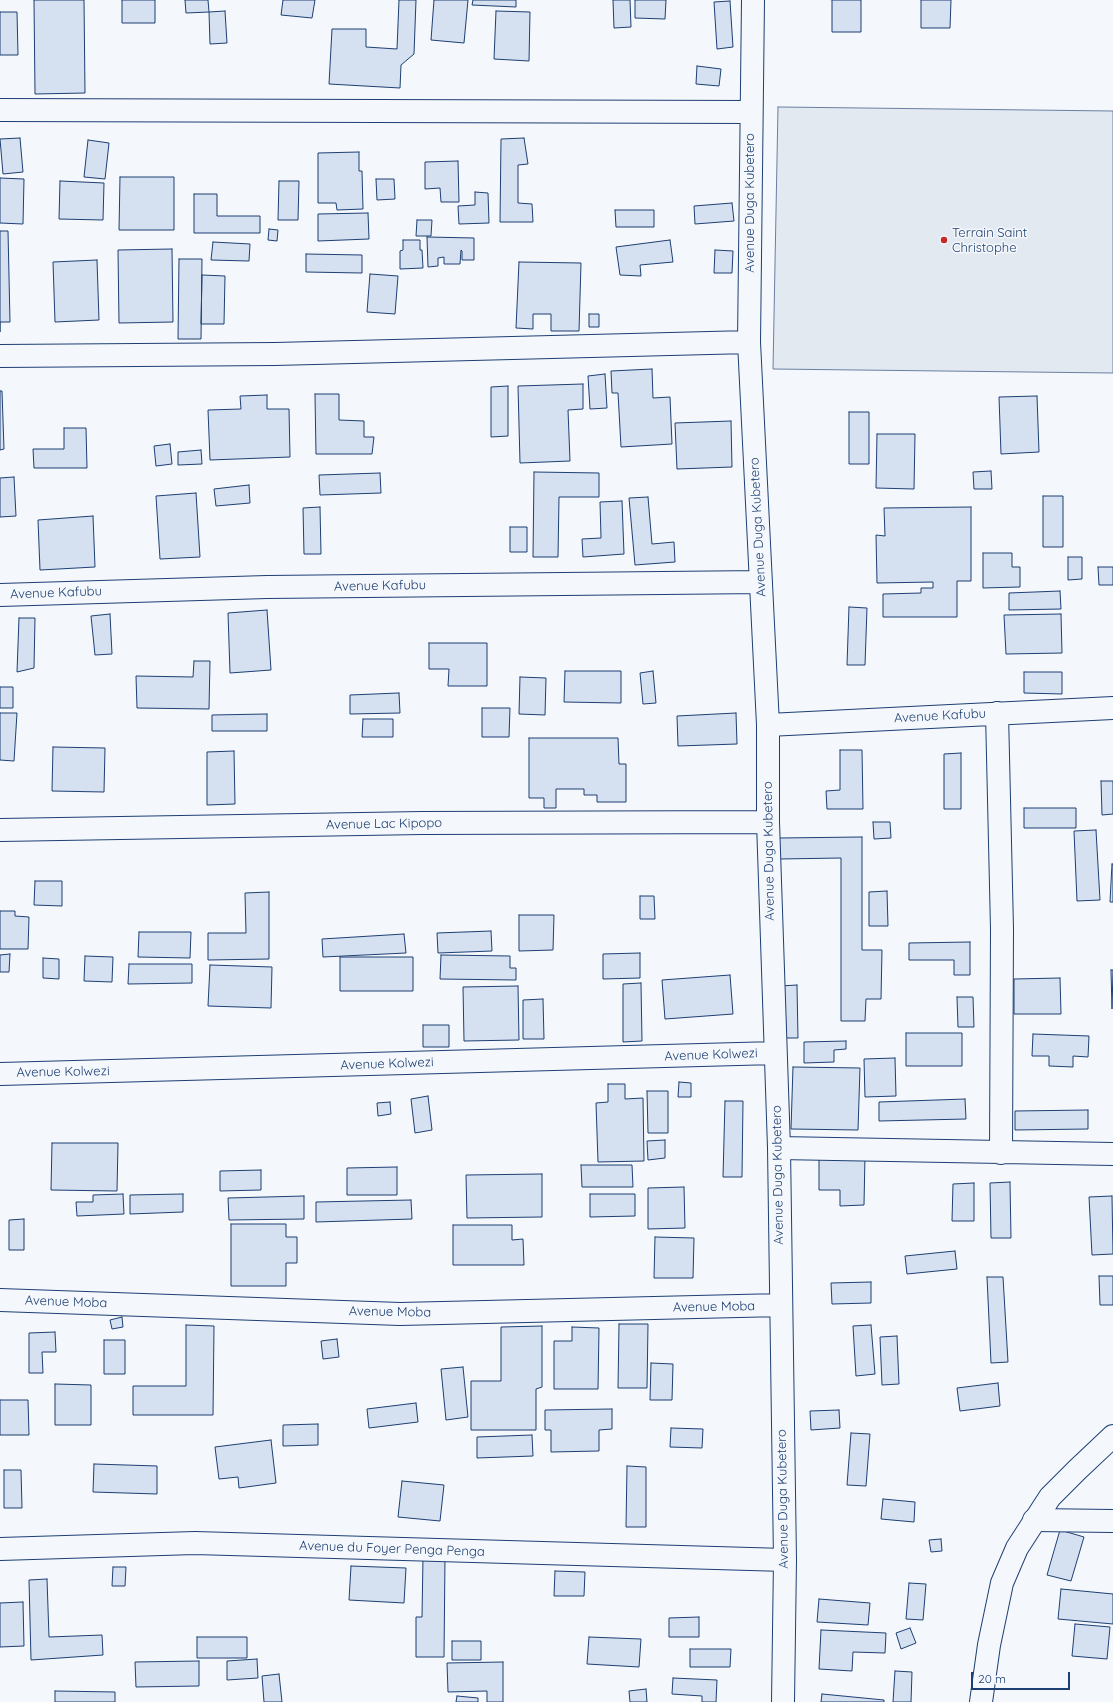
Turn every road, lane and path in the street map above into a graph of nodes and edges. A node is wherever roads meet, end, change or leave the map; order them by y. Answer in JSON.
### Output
{"nodes":[{"id":1,"x":753,"y":0,"type":"edge"},
{"id":2,"x":0,"y":110,"type":"edge"},
{"id":3,"x":751,"y":112,"type":"junction"},
{"id":4,"x":749,"y":342,"type":"junction"},
{"id":5,"x":0,"y":356,"type":"edge"},
{"id":6,"x":761,"y":582,"type":"junction"},
{"id":7,"x":0,"y":595,"type":"edge"},
{"id":8,"x":1113,"y":708,"type":"edge"},
{"id":9,"x":997,"y":712,"type":"junction"},
{"id":10,"x":768,"y":725,"type":"junction"},
{"id":11,"x":768,"y":822,"type":"junction"},
{"id":12,"x":0,"y":830,"type":"edge"},
{"id":13,"x":775,"y":1053,"type":"junction"},
{"id":14,"x":0,"y":1074,"type":"edge"},
{"id":15,"x":779,"y":1148,"type":"junction"},
{"id":16,"x":1001,"y":1153,"type":"junction"},
{"id":17,"x":1113,"y":1154,"type":"edge"},
{"id":18,"x":0,"y":1300,"type":"edge"},
{"id":19,"x":780,"y":1305,"type":"junction"},
{"id":20,"x":1113,"y":1436,"type":"edge"},
{"id":21,"x":1034,"y":1520,"type":"junction"},
{"id":22,"x":1113,"y":1520,"type":"edge"},
{"id":23,"x":0,"y":1549,"type":"edge"},
{"id":24,"x":785,"y":1560,"type":"junction"},
{"id":25,"x":783,"y":1702,"type":"edge"},
{"id":26,"x":981,"y":1702,"type":"edge"}],
"edges":[{"from":1,"to":3,"type":"street","name":"Avenue Duga Kubetero"},
{"from":2,"to":3,"type":"street"},
{"from":3,"to":4,"type":"street","name":"Avenue Duga Kubetero"},
{"from":4,"to":5,"type":"street"},
{"from":4,"to":6,"type":"street","name":"Avenue Duga Kubetero"},
{"from":6,"to":7,"type":"street","name":"Avenue Kafubu"},
{"from":6,"to":10,"type":"street","name":"Avenue Duga Kubetero"},
{"from":8,"to":9,"type":"street","name":"Avenue Kafubu"},
{"from":9,"to":10,"type":"street","name":"Avenue Kafubu"},
{"from":9,"to":16,"type":"street"},
{"from":10,"to":11,"type":"street","name":"Avenue Duga Kubetero"},
{"from":11,"to":12,"type":"street","name":"Avenue Lac Kipopo"},
{"from":11,"to":13,"type":"street","name":"Avenue Duga Kubetero"},
{"from":13,"to":14,"type":"street","name":"Avenue Kolwezi"},
{"from":13,"to":15,"type":"street","name":"Avenue Duga Kubetero"},
{"from":15,"to":16,"type":"street"},
{"from":15,"to":19,"type":"street","name":"Avenue Duga Kubetero"},
{"from":16,"to":17,"type":"street"},
{"from":18,"to":19,"type":"street","name":"Avenue Moba"},
{"from":19,"to":24,"type":"street","name":"Avenue Duga Kubetero"},
{"from":20,"to":21,"type":"street"},
{"from":21,"to":22,"type":"street"},
{"from":21,"to":26,"type":"street"},
{"from":23,"to":24,"type":"street","name":"Avenue du Foyer Penga Penga"},
{"from":24,"to":25,"type":"street","name":"Avenue Duga Kubetero"}]}
